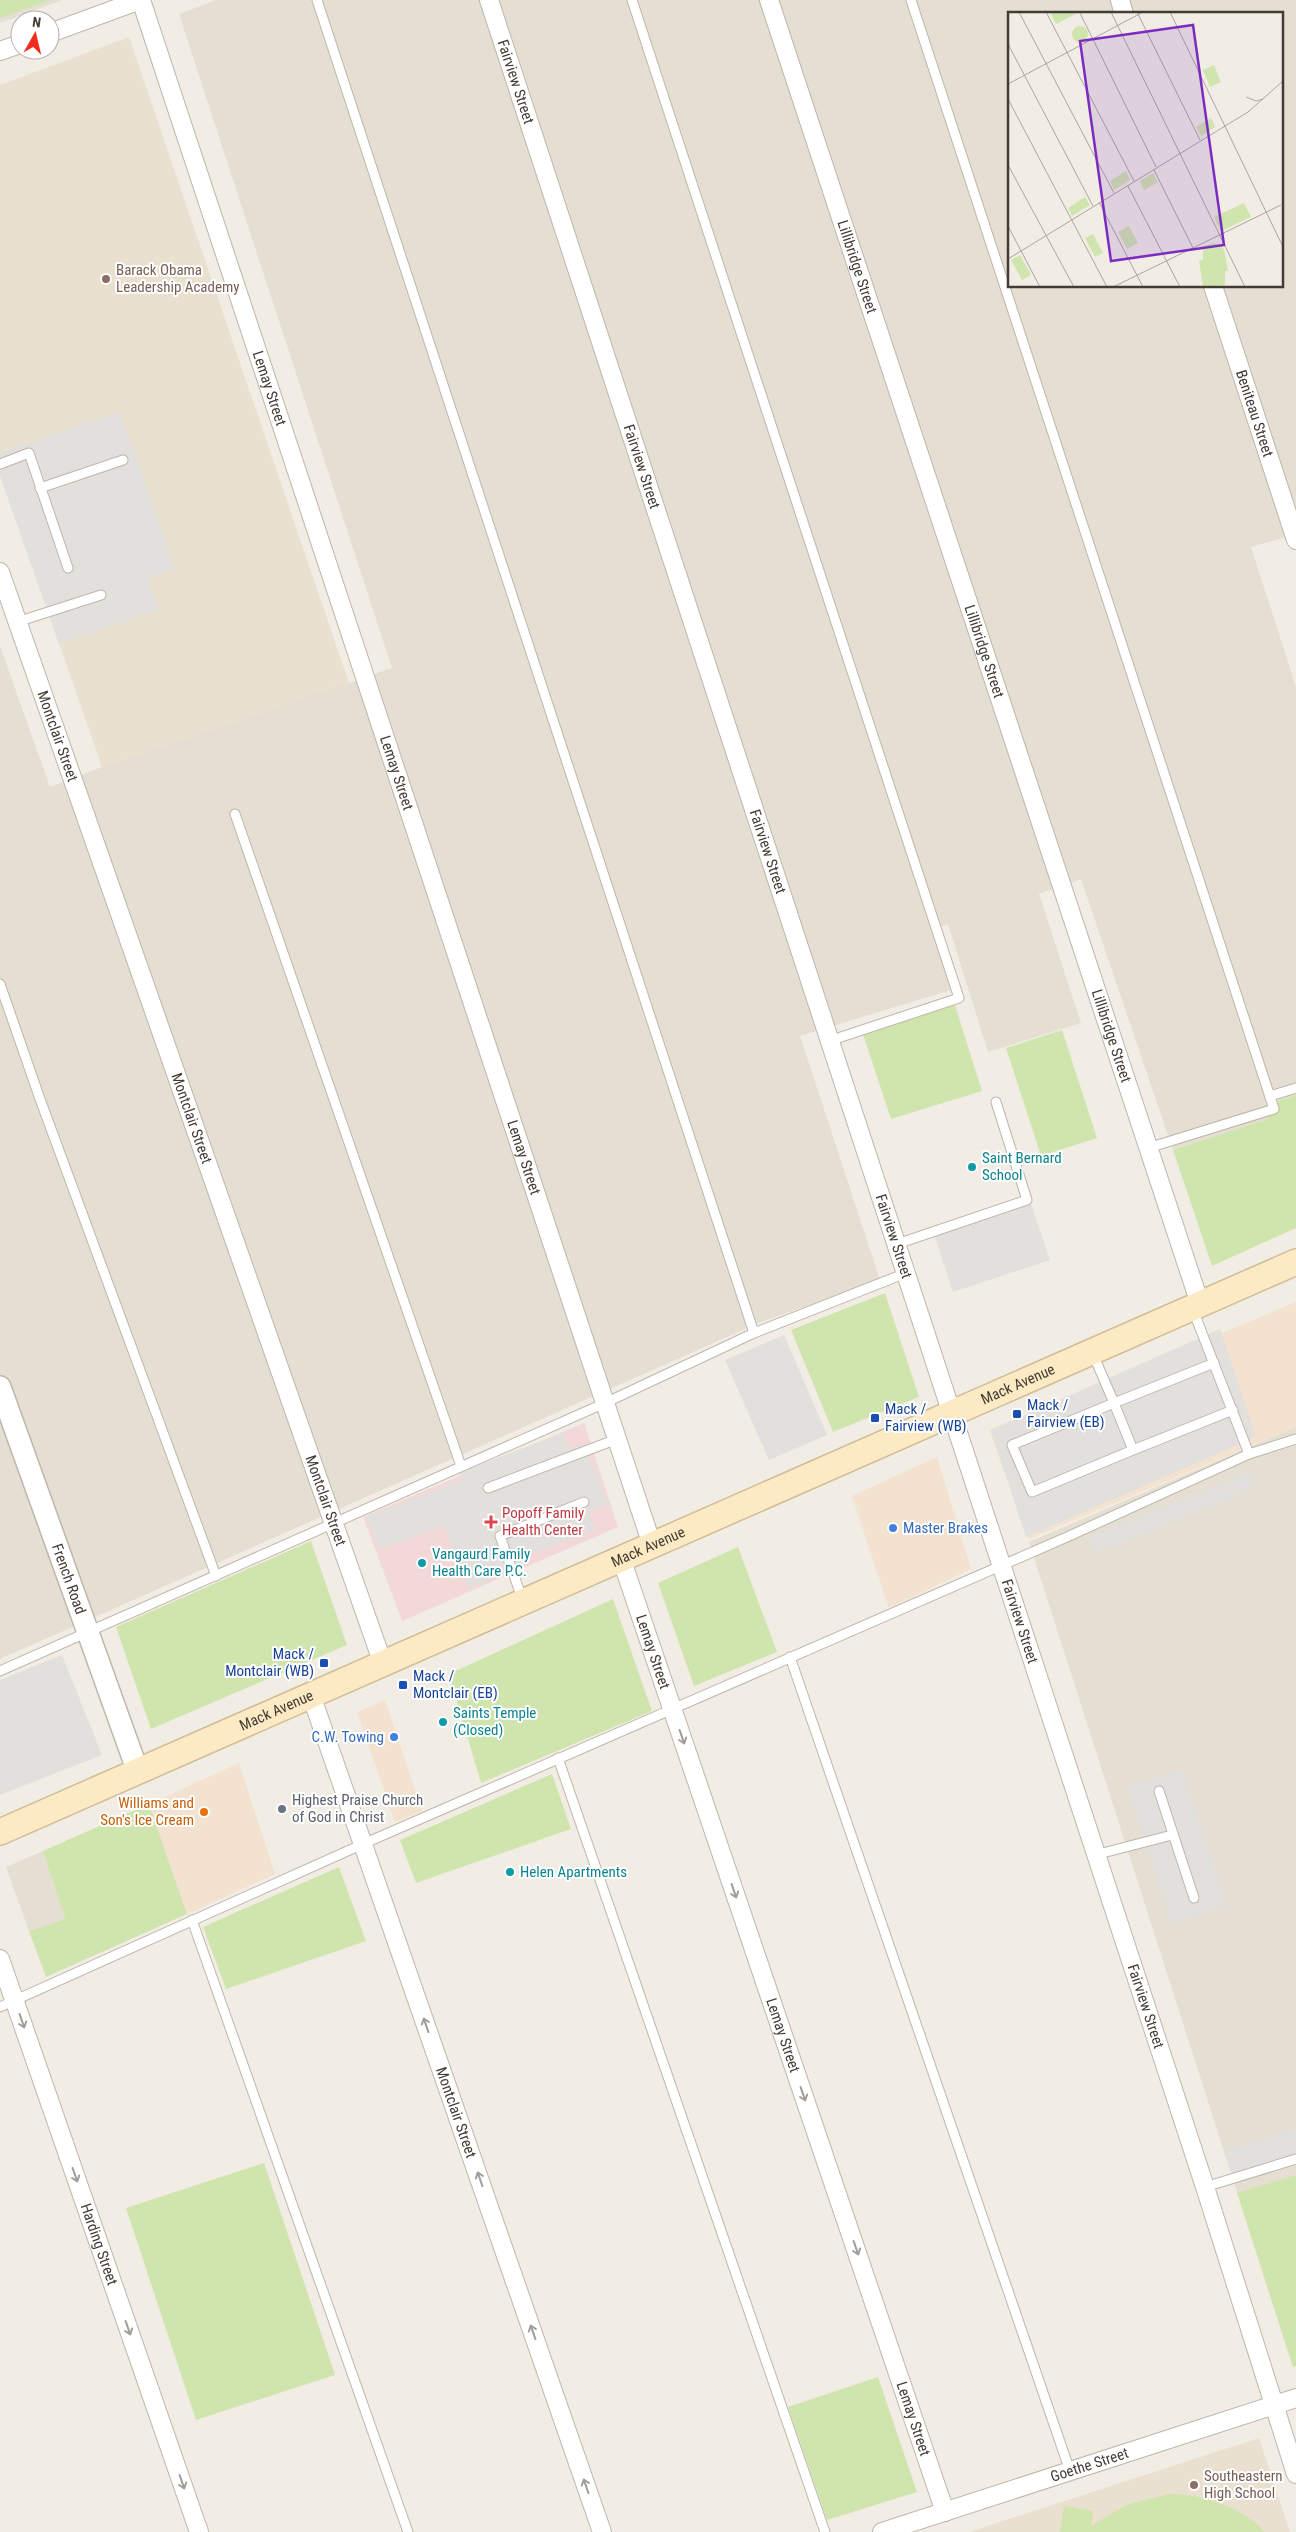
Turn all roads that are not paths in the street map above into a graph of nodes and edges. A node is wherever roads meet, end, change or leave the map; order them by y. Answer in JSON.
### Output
{"nodes":[{"id":1,"x":140,"y":0,"type":"edge"},
{"id":2,"x":317,"y":0,"type":"edge"},
{"id":3,"x":490,"y":0,"type":"edge"},
{"id":4,"x":632,"y":0,"type":"edge"},
{"id":5,"x":769,"y":0,"type":"edge"},
{"id":6,"x":911,"y":0,"type":"edge"},
{"id":7,"x":60,"y":29,"type":"edge"},
{"id":8,"x":1214,"y":288,"type":"edge"},
{"id":9,"x":123,"y":460,"type":"dead end"},
{"id":10,"x":0,"y":464,"type":"edge"},
{"id":11,"x":40,"y":488,"type":"junction"},
{"id":12,"x":1296,"y":540,"type":"edge"},
{"id":13,"x":68,"y":568,"type":"dead end"},
{"id":14,"x":0,"y":572,"type":"edge"},
{"id":15,"x":100,"y":595,"type":"dead end"},
{"id":16,"x":18,"y":622,"type":"junction"},
{"id":17,"x":235,"y":814,"type":"dead end"},
{"id":18,"x":0,"y":984,"type":"edge"},
{"id":19,"x":829,"y":1041,"type":"junction"},
{"id":20,"x":1296,"y":1088,"type":"edge"},
{"id":21,"x":1270,"y":1096,"type":"junction"},
{"id":22,"x":996,"y":1102,"type":"dead end"},
{"id":23,"x":1148,"y":1148,"type":"junction"},
{"id":24,"x":897,"y":1244,"type":"junction"},
{"id":25,"x":1296,"y":1262,"type":"edge"},
{"id":26,"x":906,"y":1273,"type":"junction"},
{"id":27,"x":1196,"y":1306,"type":"junction"},
{"id":28,"x":754,"y":1333,"type":"junction"},
{"id":29,"x":1092,"y":1351,"type":"junction"},
{"id":30,"x":1214,"y":1363,"type":"junction"},
{"id":31,"x":0,"y":1387,"type":"edge"},
{"id":32,"x":605,"y":1403,"type":"junction"},
{"id":33,"x":1114,"y":1403,"type":"junction"},
{"id":34,"x":1233,"y":1410,"type":"junction"},
{"id":35,"x":952,"y":1412,"type":"junction"},
{"id":36,"x":617,"y":1439,"type":"junction"},
{"id":37,"x":1296,"y":1439,"type":"edge"},
{"id":38,"x":1133,"y":1450,"type":"junction"},
{"id":39,"x":1249,"y":1454,"type":"junction"},
{"id":40,"x":462,"y":1466,"type":"junction"},
{"id":41,"x":488,"y":1488,"type":"dead end"},
{"id":42,"x":584,"y":1502,"type":"dead end"},
{"id":43,"x":334,"y":1523,"type":"junction"},
{"id":44,"x":652,"y":1545,"type":"junction"},
{"id":45,"x":621,"y":1558,"type":"junction"},
{"id":46,"x":1001,"y":1566,"type":"junction"},
{"id":47,"x":216,"y":1576,"type":"junction"},
{"id":48,"x":523,"y":1602,"type":"junction"},
{"id":49,"x":88,"y":1633,"type":"junction"},
{"id":50,"x":790,"y":1657,"type":"junction"},
{"id":51,"x":383,"y":1664,"type":"junction"},
{"id":52,"x":0,"y":1671,"type":"edge"},
{"id":53,"x":312,"y":1695,"type":"junction"},
{"id":54,"x":672,"y":1708,"type":"junction"},
{"id":55,"x":558,"y":1758,"type":"junction"},
{"id":56,"x":138,"y":1772,"type":"junction"},
{"id":57,"x":1159,"y":1791,"type":"dead end"},
{"id":58,"x":0,"y":1832,"type":"edge"},
{"id":59,"x":1172,"y":1834,"type":"junction"},
{"id":60,"x":363,"y":1844,"type":"junction"},
{"id":61,"x":1095,"y":1855,"type":"junction"},
{"id":62,"x":1194,"y":1898,"type":"dead end"},
{"id":63,"x":192,"y":1920,"type":"junction"},
{"id":64,"x":0,"y":1959,"type":"edge"},
{"id":65,"x":7,"y":2004,"type":"edge"},
{"id":66,"x":1296,"y":2159,"type":"edge"},
{"id":67,"x":1205,"y":2187,"type":"junction"},
{"id":68,"x":1296,"y":2398,"type":"edge"},
{"id":69,"x":1274,"y":2405,"type":"junction"},
{"id":70,"x":1070,"y":2471,"type":"junction"},
{"id":71,"x":1296,"y":2474,"type":"edge"},
{"id":72,"x":945,"y":2512,"type":"junction"},
{"id":73,"x":199,"y":2532,"type":"edge"},
{"id":74,"x":408,"y":2532,"type":"edge"},
{"id":75,"x":602,"y":2532,"type":"edge"},
{"id":76,"x":825,"y":2532,"type":"edge"},
{"id":77,"x":882,"y":2532,"type":"edge"}],
"edges":[{"from":1,"to":7,"type":"street"},
{"from":1,"to":32,"type":"street","name":"Lemay Street"},
{"from":2,"to":28,"type":"lane"},
{"from":3,"to":19,"type":"street","name":"Fairview Street"},
{"from":4,"to":19,"type":"lane"},
{"from":5,"to":23,"type":"street","name":"Lillibridge Street"},
{"from":6,"to":21,"type":"lane"},
{"from":8,"to":12,"type":"street","name":"Beniteau Street"},
{"from":9,"to":11,"type":"lane"},
{"from":10,"to":11,"type":"lane"},
{"from":11,"to":13,"type":"lane"},
{"from":14,"to":16,"type":"street","name":"Montclair Street"},
{"from":15,"to":16,"type":"lane"},
{"from":16,"to":43,"type":"street","name":"Montclair Street"},
{"from":17,"to":40,"type":"lane"},
{"from":18,"to":47,"type":"lane"},
{"from":19,"to":24,"type":"street","name":"Fairview Street"},
{"from":20,"to":21,"type":"lane"},
{"from":21,"to":23,"type":"lane"},
{"from":22,"to":24,"type":"lane"},
{"from":23,"to":27,"type":"street","name":"Lillibridge Street"},
{"from":24,"to":26,"type":"street","name":"Fairview Street"},
{"from":25,"to":27,"type":"main road","name":"Mack Avenue"},
{"from":26,"to":28,"type":"lane"},
{"from":26,"to":35,"type":"street","name":"Fairview Street"},
{"from":27,"to":29,"type":"main road","name":"Mack Avenue"},
{"from":27,"to":30,"type":"lane"},
{"from":28,"to":32,"type":"lane"},
{"from":29,"to":33,"type":"lane"},
{"from":29,"to":35,"type":"main road","name":"Mack Avenue"},
{"from":30,"to":33,"type":"lane"},
{"from":30,"to":34,"type":"lane"},
{"from":31,"to":49,"type":"street","name":"French Road"},
{"from":32,"to":36,"type":"street","name":"Lemay Street"},
{"from":32,"to":40,"type":"lane"},
{"from":33,"to":38,"type":"lane"},
{"from":33,"to":38,"type":"lane"},
{"from":34,"to":38,"type":"lane"},
{"from":34,"to":39,"type":"lane"},
{"from":35,"to":44,"type":"main road","name":"Mack Avenue"},
{"from":35,"to":46,"type":"street","name":"Fairview Street"},
{"from":36,"to":41,"type":"lane"},
{"from":36,"to":44,"type":"street","name":"Lemay Street"},
{"from":37,"to":39,"type":"lane"},
{"from":39,"to":46,"type":"lane"},
{"from":40,"to":43,"type":"lane"},
{"from":42,"to":48,"type":"lane"},
{"from":43,"to":47,"type":"lane"},
{"from":43,"to":51,"type":"street","name":"Montclair Street"},
{"from":44,"to":45,"type":"main road","name":"Mack Avenue"},
{"from":45,"to":48,"type":"main road","name":"Mack Avenue"},
{"from":45,"to":54,"type":"street","name":"Lemay Street"},
{"from":46,"to":50,"type":"lane"},
{"from":46,"to":61,"type":"street","name":"Fairview Street"},
{"from":47,"to":49,"type":"lane"},
{"from":48,"to":51,"type":"main road","name":"Mack Avenue"},
{"from":49,"to":52,"type":"lane"},
{"from":49,"to":56,"type":"street","name":"French Road"},
{"from":50,"to":54,"type":"lane"},
{"from":50,"to":70,"type":"lane"},
{"from":51,"to":53,"type":"main road","name":"Mack Avenue"},
{"from":53,"to":56,"type":"main road","name":"Mack Avenue"},
{"from":53,"to":60,"type":"street","name":"Montclair Street"},
{"from":54,"to":55,"type":"lane"},
{"from":54,"to":72,"type":"street","name":"Lemay Street","one_way":true},
{"from":55,"to":60,"type":"lane"},
{"from":55,"to":76,"type":"lane"},
{"from":56,"to":58,"type":"main road","name":"Mack Avenue"},
{"from":57,"to":59,"type":"lane"},
{"from":59,"to":61,"type":"lane"},
{"from":59,"to":62,"type":"lane"},
{"from":60,"to":63,"type":"lane"},
{"from":75,"to":60,"type":"street","name":"Montclair Street","one_way":true},
{"from":61,"to":67,"type":"street","name":"Fairview Street"},
{"from":63,"to":65,"type":"lane"},
{"from":63,"to":74,"type":"lane"},
{"from":64,"to":65,"type":"street","name":"Harding Street"},
{"from":65,"to":73,"type":"street","name":"Harding Street","one_way":true},
{"from":66,"to":67,"type":"lane"},
{"from":67,"to":69,"type":"street","name":"Fairview Street"},
{"from":68,"to":69,"type":"street","name":"Goethe Street"},
{"from":69,"to":70,"type":"street","name":"Goethe Street"},
{"from":69,"to":71,"type":"street","name":"Fairview Street"},
{"from":70,"to":72,"type":"street","name":"Goethe Street"},
{"from":72,"to":77,"type":"street","name":"Goethe Street"}]}
